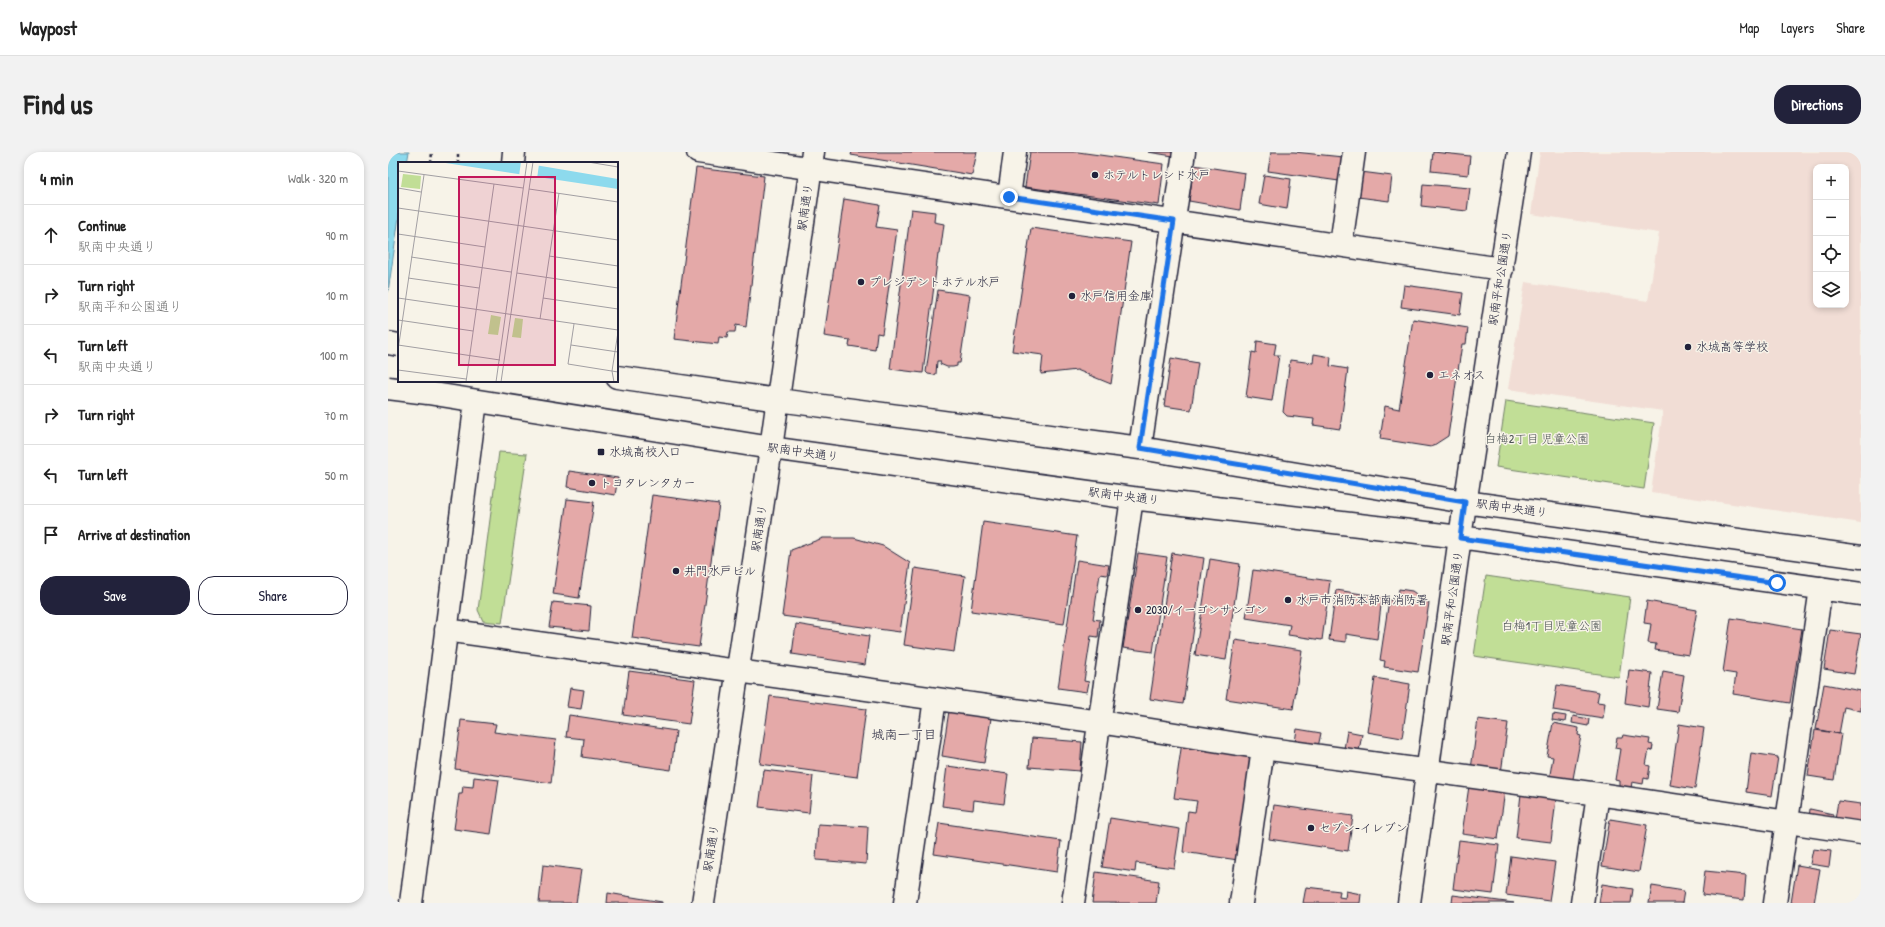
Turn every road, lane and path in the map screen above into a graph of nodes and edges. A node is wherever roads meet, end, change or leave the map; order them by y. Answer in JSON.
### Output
{"nodes":[{"id":1,"x":432,"y":152,"type":"edge"},
{"id":2,"x":514,"y":152,"type":"edge"},
{"id":3,"x":698,"y":152,"type":"edge"},
{"id":4,"x":1016,"y":152,"type":"edge"},
{"id":5,"x":1184,"y":152,"type":"edge"},
{"id":6,"x":1354,"y":152,"type":"edge"},
{"id":7,"x":1519,"y":152,"type":"edge"},
{"id":8,"x":811,"y":160,"type":"edge"},
{"id":9,"x":431,"y":162,"type":"edge"},
{"id":10,"x":513,"y":162,"type":"edge"},
{"id":11,"x":1009,"y":197,"type":"junction"},
{"id":12,"x":1174,"y":221,"type":"junction"},
{"id":13,"x":1341,"y":246,"type":"junction"},
{"id":14,"x":1502,"y":269,"type":"junction"},
{"id":15,"x":388,"y":343,"type":"edge"},
{"id":16,"x":398,"y":344,"type":"edge"},
{"id":17,"x":618,"y":377,"type":"edge"},
{"id":18,"x":388,"y":388,"type":"edge"},
{"id":19,"x":778,"y":400,"type":"junction"},
{"id":20,"x":476,"y":401,"type":"junction"},
{"id":21,"x":771,"y":448,"type":"junction"},
{"id":22,"x":1140,"y":448,"type":"junction"},
{"id":23,"x":1132,"y":498,"type":"junction"},
{"id":24,"x":1465,"y":502,"type":"junction"},
{"id":25,"x":1460,"y":538,"type":"junction"},
{"id":26,"x":1861,"y":557,"type":"edge"},
{"id":27,"x":1822,"y":588,"type":"junction"},
{"id":28,"x":1861,"y":594,"type":"edge"},
{"id":29,"x":446,"y":630,"type":"junction"},
{"id":30,"x":738,"y":670,"type":"junction"},
{"id":31,"x":935,"y":699,"type":"junction"},
{"id":32,"x":1100,"y":722,"type":"junction"},
{"id":33,"x":1263,"y":748,"type":"junction"},
{"id":34,"x":1428,"y":770,"type":"junction"},
{"id":35,"x":1598,"y":794,"type":"junction"},
{"id":36,"x":1787,"y":822,"type":"junction"},
{"id":37,"x":1861,"y":833,"type":"edge"},
{"id":38,"x":411,"y":903,"type":"edge"},
{"id":39,"x":703,"y":903,"type":"edge"},
{"id":40,"x":905,"y":903,"type":"edge"},
{"id":41,"x":1073,"y":903,"type":"edge"},
{"id":42,"x":1241,"y":903,"type":"edge"},
{"id":43,"x":1409,"y":903,"type":"edge"},
{"id":44,"x":1582,"y":903,"type":"edge"},
{"id":45,"x":1775,"y":903,"type":"edge"}],
"edges":[{"from":1,"to":9,"type":"path"},
{"from":2,"to":10,"type":"street"},
{"from":3,"to":8,"type":"street"},
{"from":4,"to":11,"type":"street"},
{"from":5,"to":12,"type":"street"},
{"from":6,"to":13,"type":"street"},
{"from":7,"to":14,"type":"street","name":"駅南平和公園通り"},
{"from":8,"to":11,"type":"street"},
{"from":8,"to":19,"type":"street","name":"駅南通り"},
{"from":11,"to":12,"type":"street"},
{"from":12,"to":13,"type":"street"},
{"from":12,"to":22,"type":"street"},
{"from":13,"to":14,"type":"street"},
{"from":14,"to":24,"type":"street","name":"駅南平和公園通り"},
{"from":15,"to":16,"type":"street","bridge":true},
{"from":17,"to":19,"type":"street","name":"駅南中央通り"},
{"from":18,"to":20,"type":"street","name":"駅南中央通り","bridge":true},
{"from":19,"to":21,"type":"street","name":"駅南通り"},
{"from":19,"to":22,"type":"street","name":"駅南中央通り"},
{"from":20,"to":21,"type":"street","name":"駅南中央通り"},
{"from":20,"to":29,"type":"street"},
{"from":21,"to":23,"type":"street","name":"駅南中央通り"},
{"from":21,"to":30,"type":"street","name":"駅南通り"},
{"from":22,"to":24,"type":"street","name":"駅南中央通り"},
{"from":23,"to":25,"type":"street","name":"駅南中央通り"},
{"from":23,"to":32,"type":"street"},
{"from":24,"to":25,"type":"street","name":"駅南平和公園通り"},
{"from":24,"to":26,"type":"street","name":"駅南中央通り"},
{"from":25,"to":27,"type":"street","name":"駅南中央通り"},
{"from":25,"to":34,"type":"street","name":"駅南平和公園通り"},
{"from":27,"to":28,"type":"street","name":"駅南中央通り"},
{"from":27,"to":36,"type":"street"},
{"from":29,"to":30,"type":"street"},
{"from":29,"to":38,"type":"street"},
{"from":30,"to":31,"type":"street"},
{"from":30,"to":39,"type":"street","name":"駅南通り"},
{"from":31,"to":32,"type":"street"},
{"from":31,"to":40,"type":"street"},
{"from":32,"to":33,"type":"street"},
{"from":32,"to":41,"type":"street"},
{"from":33,"to":34,"type":"street"},
{"from":33,"to":42,"type":"street"},
{"from":34,"to":35,"type":"street"},
{"from":34,"to":43,"type":"street","name":"駅南平和公園通り"},
{"from":35,"to":36,"type":"street"},
{"from":35,"to":44,"type":"street"},
{"from":36,"to":37,"type":"street"},
{"from":36,"to":45,"type":"street"}]}
